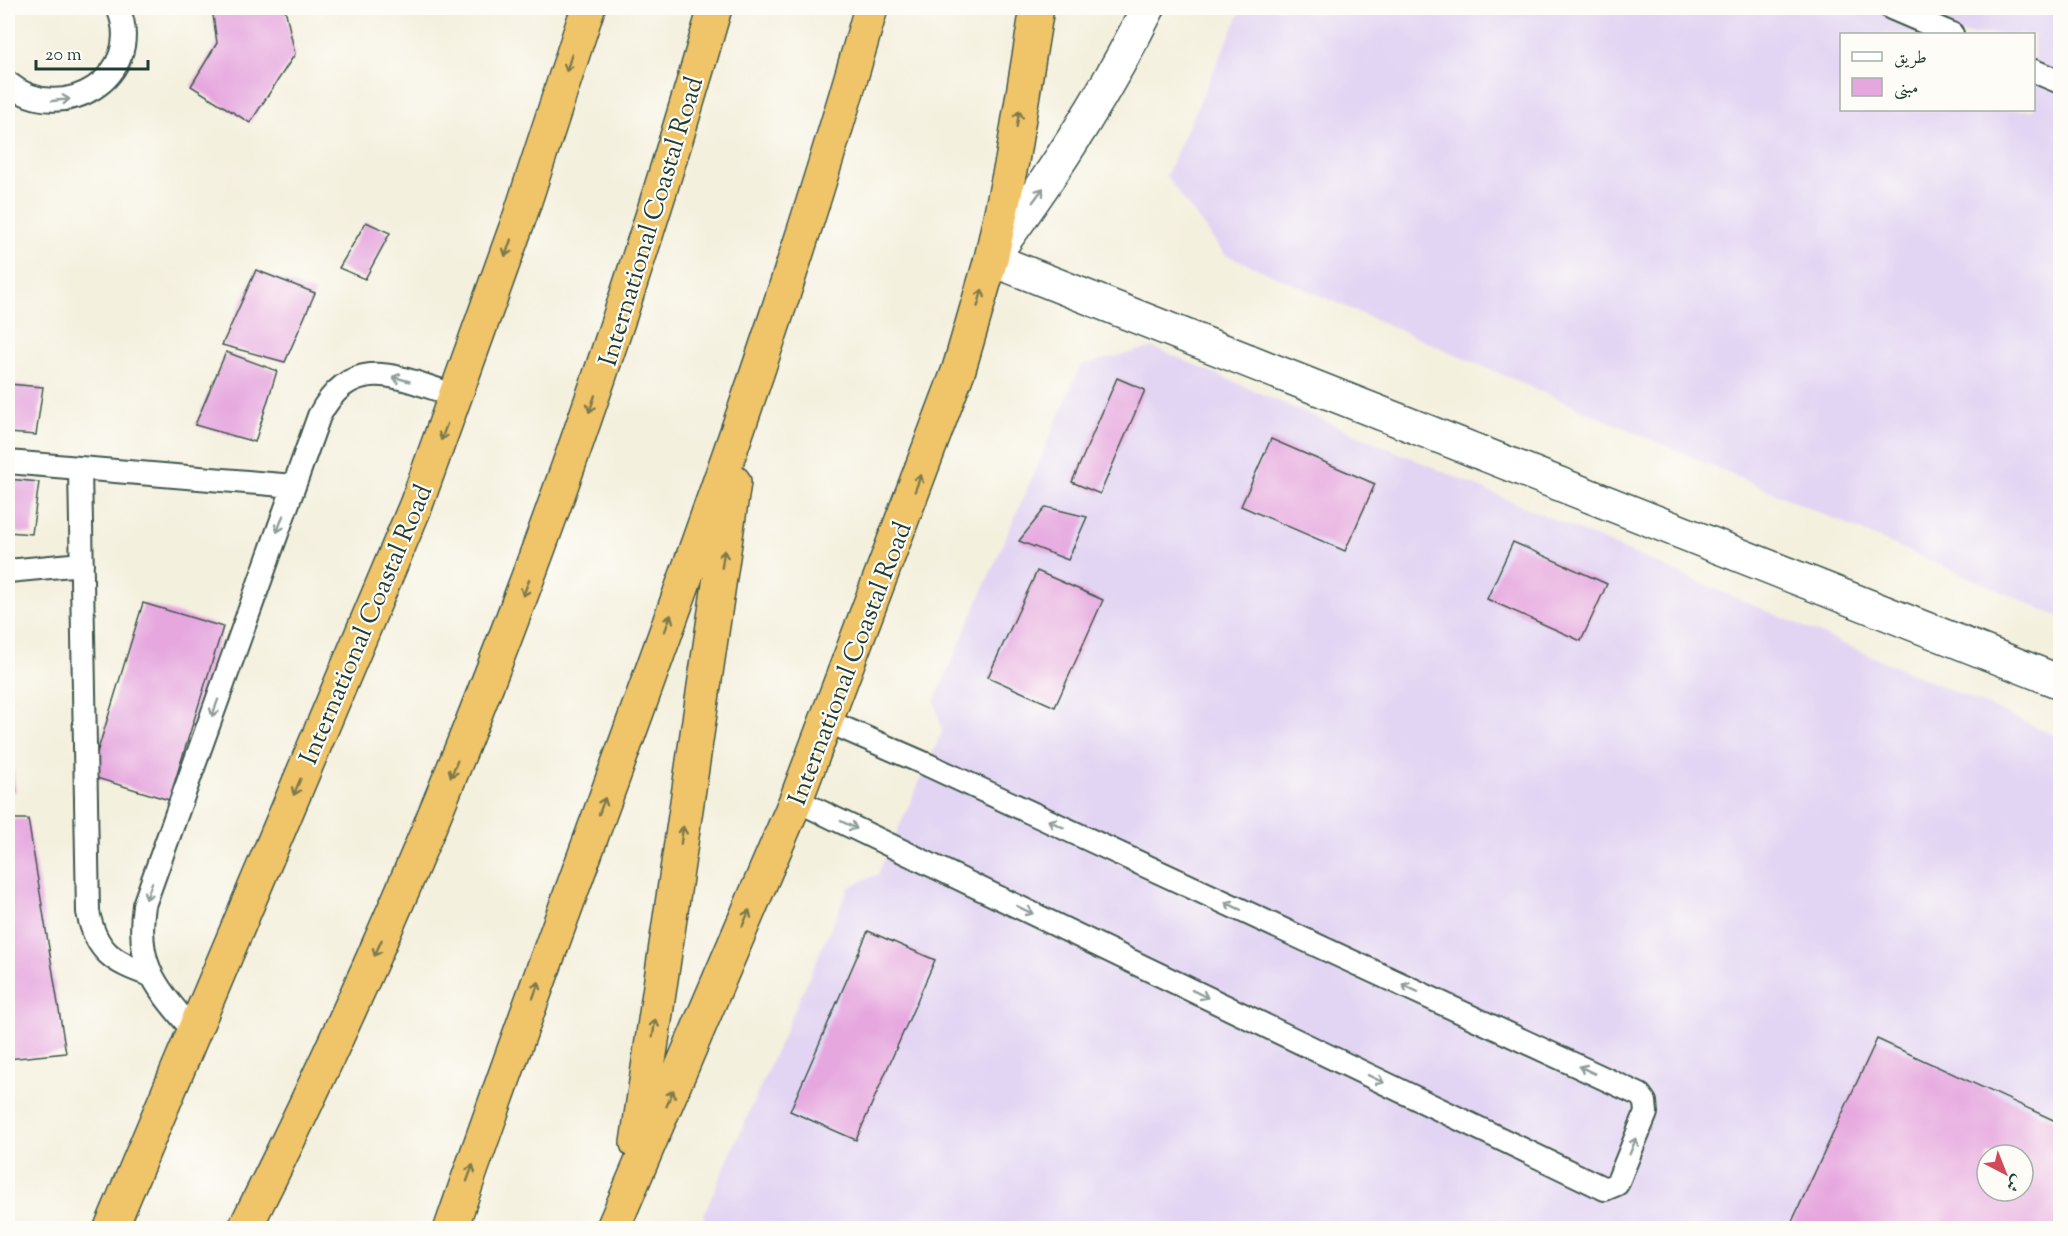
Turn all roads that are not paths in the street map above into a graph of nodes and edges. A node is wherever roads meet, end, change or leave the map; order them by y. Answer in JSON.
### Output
{"nodes":[{"id":1,"x":118,"y":8,"type":"edge"},
{"id":2,"x":588,"y":8,"type":"edge"},
{"id":3,"x":715,"y":8,"type":"edge"},
{"id":4,"x":871,"y":8,"type":"edge"},
{"id":5,"x":1036,"y":8,"type":"edge"},
{"id":6,"x":1148,"y":8,"type":"edge"},
{"id":7,"x":1891,"y":8,"type":"edge"},
{"id":8,"x":1950,"y":33,"type":"edge"},
{"id":9,"x":2035,"y":70,"type":"edge"},
{"id":10,"x":2061,"y":82,"type":"edge"},
{"id":11,"x":8,"y":84,"type":"edge"},
{"id":12,"x":991,"y":259,"type":"junction"},
{"id":13,"x":457,"y":396,"type":"junction"},
{"id":14,"x":744,"y":411,"type":"junction"},
{"id":15,"x":8,"y":462,"type":"edge"},
{"id":16,"x":80,"y":468,"type":"junction"},
{"id":17,"x":294,"y":486,"type":"junction"},
{"id":18,"x":82,"y":564,"type":"junction"},
{"id":19,"x":8,"y":572,"type":"edge"},
{"id":20,"x":2061,"y":682,"type":"edge"},
{"id":21,"x":827,"y":721,"type":"junction"},
{"id":22,"x":796,"y":800,"type":"junction"},
{"id":23,"x":150,"y":975,"type":"junction"},
{"id":24,"x":194,"y":1032,"type":"junction"},
{"id":25,"x":630,"y":1190,"type":"junction"},
{"id":26,"x":111,"y":1228,"type":"edge"},
{"id":27,"x":245,"y":1228,"type":"edge"},
{"id":28,"x":451,"y":1228,"type":"edge"},
{"id":29,"x":613,"y":1228,"type":"edge"}],
"edges":[{"from":11,"to":1,"type":"lane","one_way":true},
{"from":2,"to":13,"type":"highway","name":"International Coastal Road","one_way":true},
{"from":3,"to":27,"type":"highway","name":"International Coastal Road","one_way":true},
{"from":4,"to":14,"type":"highway"},
{"from":12,"to":5,"type":"highway","name":"International Coastal Road","one_way":true},
{"from":12,"to":6,"type":"street","one_way":true},
{"from":7,"to":8,"type":"lane"},
{"from":9,"to":10,"type":"lane"},
{"from":12,"to":20,"type":"street"},
{"from":21,"to":12,"type":"highway","name":"International Coastal Road","one_way":true},
{"from":13,"to":17,"type":"lane","one_way":true},
{"from":13,"to":24,"type":"highway","name":"International Coastal Road","one_way":true},
{"from":25,"to":14,"type":"highway","one_way":true},
{"from":28,"to":14,"type":"highway","one_way":true},
{"from":15,"to":16,"type":"lane"},
{"from":16,"to":17,"type":"lane"},
{"from":16,"to":18,"type":"lane"},
{"from":17,"to":23,"type":"lane","one_way":true},
{"from":18,"to":19,"type":"lane"},
{"from":18,"to":23,"type":"lane"},
{"from":21,"to":22,"type":"highway","name":"International Coastal Road"},
{"from":22,"to":21,"type":"lane","one_way":true},
{"from":25,"to":22,"type":"highway","name":"International Coastal Road","one_way":true},
{"from":23,"to":24,"type":"lane"},
{"from":24,"to":26,"type":"highway","name":"International Coastal Road"},
{"from":25,"to":29,"type":"highway","name":"International Coastal Road"}]}
